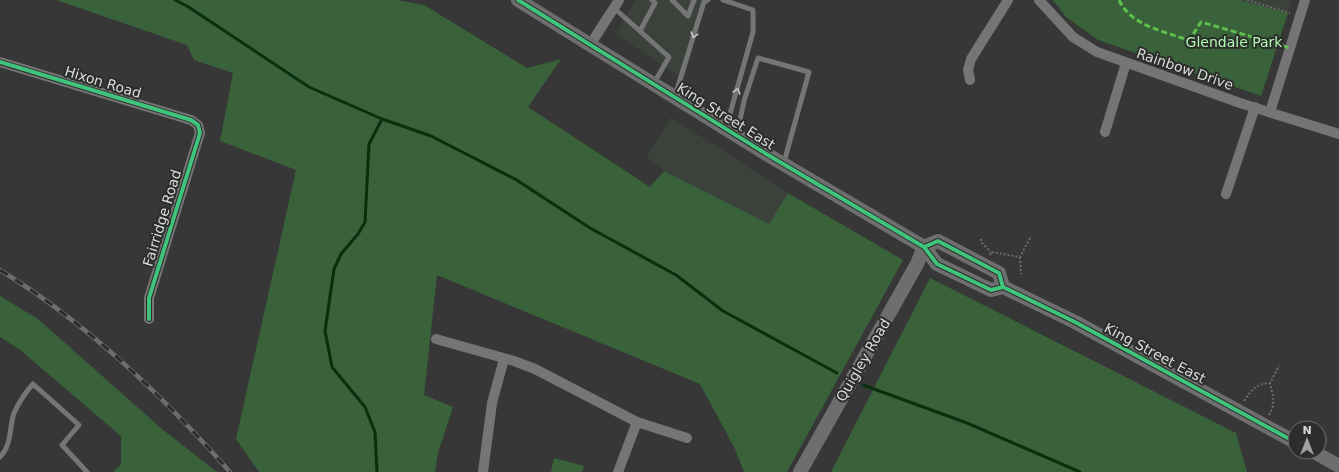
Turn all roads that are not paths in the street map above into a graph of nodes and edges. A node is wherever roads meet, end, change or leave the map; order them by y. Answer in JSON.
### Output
{"nodes":[{"id":1,"x":518,"y":0,"type":"edge"},
{"id":2,"x":652,"y":0,"type":"edge"},
{"id":3,"x":672,"y":0,"type":"edge"},
{"id":4,"x":694,"y":0,"type":"edge"},
{"id":5,"x":708,"y":0,"type":"edge"},
{"id":6,"x":723,"y":0,"type":"edge"},
{"id":7,"x":1008,"y":0,"type":"edge"},
{"id":8,"x":1039,"y":0,"type":"edge"},
{"id":9,"x":1305,"y":0,"type":"edge"},
{"id":10,"x":617,"y":4,"type":"edge"},
{"id":11,"x":640,"y":31,"type":"junction"},
{"id":12,"x":590,"y":44,"type":"junction"},
{"id":13,"x":0,"y":62,"type":"edge"},
{"id":14,"x":1126,"y":63,"type":"junction"},
{"id":15,"x":970,"y":80,"type":"dead end"},
{"id":16,"x":654,"y":84,"type":"junction"},
{"id":17,"x":675,"y":97,"type":"junction"},
{"id":18,"x":1255,"y":107,"type":"junction"},
{"id":19,"x":1270,"y":112,"type":"junction"},
{"id":20,"x":198,"y":125,"type":"joint"},
{"id":21,"x":731,"y":132,"type":"junction"},
{"id":22,"x":1105,"y":132,"type":"dead end"},
{"id":23,"x":1339,"y":134,"type":"edge"},
{"id":24,"x":784,"y":163,"type":"junction"},
{"id":25,"x":1226,"y":194,"type":"dead end"},
{"id":26,"x":924,"y":247,"type":"junction"},
{"id":27,"x":1003,"y":287,"type":"junction"},
{"id":28,"x":149,"y":319,"type":"dead end"},
{"id":29,"x":436,"y":339,"type":"dead end"},
{"id":30,"x":504,"y":359,"type":"junction"},
{"id":31,"x":637,"y":422,"type":"junction"},
{"id":32,"x":686,"y":438,"type":"dead end"},
{"id":33,"x":1287,"y":438,"type":"edge"},
{"id":34,"x":0,"y":457,"type":"edge"},
{"id":35,"x":1327,"y":459,"type":"edge"},
{"id":36,"x":1339,"y":466,"type":"edge"},
{"id":37,"x":87,"y":472,"type":"edge"},
{"id":38,"x":483,"y":472,"type":"edge"},
{"id":39,"x":618,"y":472,"type":"edge"},
{"id":40,"x":800,"y":472,"type":"edge"}],
"edges":[{"from":1,"to":12,"type":"main road","name":"King Street East"},
{"from":2,"to":11,"type":"lane"},
{"from":3,"to":4,"type":"lane"},
{"from":5,"to":17,"type":"lane","one_way":true},
{"from":21,"to":6,"type":"lane","one_way":true},
{"from":7,"to":15,"type":"street"},
{"from":8,"to":14,"type":"street","name":"Rainbow Drive"},
{"from":9,"to":19,"type":"street"},
{"from":10,"to":11,"type":"lane"},
{"from":10,"to":12,"type":"street"},
{"from":11,"to":16,"type":"lane"},
{"from":12,"to":16,"type":"main road","name":"King Street East"},
{"from":13,"to":20,"type":"street","name":"Hixon Road"},
{"from":14,"to":18,"type":"street","name":"Rainbow Drive"},
{"from":14,"to":22,"type":"street"},
{"from":16,"to":17,"type":"main road","name":"King Street East"},
{"from":17,"to":21,"type":"main road","name":"King Street East"},
{"from":18,"to":19,"type":"street","name":"Rainbow Drive"},
{"from":18,"to":25,"type":"street"},
{"from":19,"to":23,"type":"street","name":"Rainbow Drive"},
{"from":20,"to":28,"type":"street","name":"Fairridge Road"},
{"from":21,"to":24,"type":"main road","name":"King Street East"},
{"from":21,"to":24,"type":"lane"},
{"from":24,"to":26,"type":"main road","name":"King Street East"},
{"from":26,"to":27,"type":"main road","name":"King Street East"},
{"from":26,"to":27,"type":"main road"},
{"from":26,"to":40,"type":"main road","name":"Quigley Road"},
{"from":27,"to":33,"type":"main road","name":"King Street East"},
{"from":29,"to":30,"type":"street"},
{"from":30,"to":31,"type":"street"},
{"from":30,"to":38,"type":"street"},
{"from":31,"to":32,"type":"street"},
{"from":31,"to":39,"type":"street"},
{"from":34,"to":37,"type":"lane"},
{"from":35,"to":36,"type":"main road"}]}
